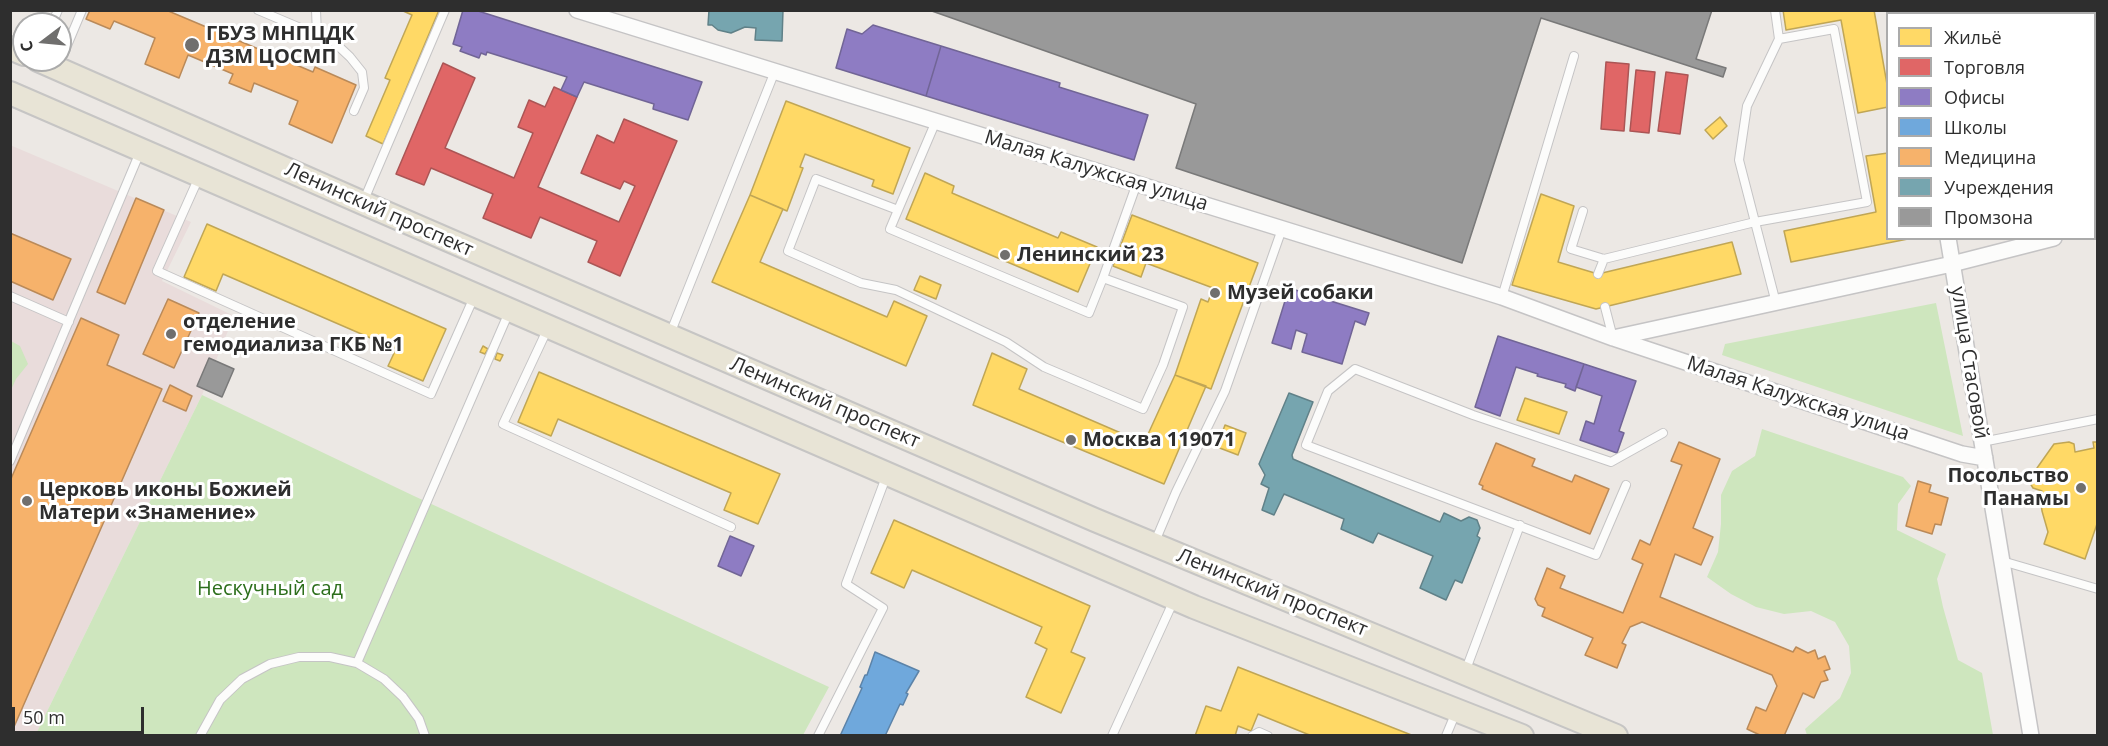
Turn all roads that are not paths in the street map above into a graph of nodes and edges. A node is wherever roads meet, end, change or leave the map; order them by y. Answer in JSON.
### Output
{"nodes":[{"id":1,"x":82,"y":10,"type":"edge"},
{"id":2,"x":258,"y":10,"type":"edge"},
{"id":3,"x":316,"y":10,"type":"edge"},
{"id":4,"x":445,"y":10,"type":"edge"},
{"id":5,"x":577,"y":10,"type":"edge"},
{"id":6,"x":1775,"y":10,"type":"edge"},
{"id":7,"x":72,"y":26,"type":"edge"},
{"id":8,"x":317,"y":35,"type":"junction"},
{"id":9,"x":1779,"y":39,"type":"junction"},
{"id":10,"x":1574,"y":56,"type":"dead end"},
{"id":11,"x":775,"y":71,"type":"junction"},
{"id":12,"x":66,"y":72,"type":"edge"},
{"id":13,"x":10,"y":93,"type":"edge"},
{"id":14,"x":354,"y":111,"type":"dead end"},
{"id":15,"x":936,"y":121,"type":"junction"},
{"id":16,"x":141,"y":150,"type":"junction"},
{"id":17,"x":200,"y":176,"type":"junction"},
{"id":18,"x":1137,"y":183,"type":"junction"},
{"id":19,"x":190,"y":196,"type":"dead end"},
{"id":20,"x":363,"y":203,"type":"junction"},
{"id":21,"x":186,"y":207,"type":"junction"},
{"id":22,"x":898,"y":210,"type":"junction"},
{"id":23,"x":1583,"y":210,"type":"dead end"},
{"id":24,"x":1755,"y":222,"type":"junction"},
{"id":25,"x":1282,"y":229,"type":"junction"},
{"id":26,"x":1948,"y":240,"type":"edge"},
{"id":27,"x":2046,"y":240,"type":"edge"},
{"id":28,"x":1604,"y":259,"type":"junction"},
{"id":29,"x":1952,"y":264,"type":"junction"},
{"id":30,"x":1598,"y":274,"type":"dead end"},
{"id":31,"x":1104,"y":278,"type":"junction"},
{"id":32,"x":475,"y":295,"type":"junction"},
{"id":33,"x":10,"y":296,"type":"edge"},
{"id":34,"x":1502,"y":297,"type":"junction"},
{"id":35,"x":1776,"y":303,"type":"junction"},
{"id":36,"x":1605,"y":307,"type":"dead end"},
{"id":37,"x":510,"y":310,"type":"junction"},
{"id":38,"x":69,"y":322,"type":"junction"},
{"id":39,"x":548,"y":327,"type":"junction"},
{"id":40,"x":669,"y":336,"type":"junction"},
{"id":41,"x":1613,"y":338,"type":"junction"},
{"id":42,"x":2097,"y":420,"type":"edge"},
{"id":43,"x":1663,"y":434,"type":"dead end"},
{"id":44,"x":1982,"y":442,"type":"junction"},
{"id":45,"x":1984,"y":458,"type":"junction"},
{"id":46,"x":10,"y":461,"type":"edge"},
{"id":47,"x":887,"y":474,"type":"junction"},
{"id":48,"x":1626,"y":485,"type":"dead end"},
{"id":49,"x":1520,"y":525,"type":"junction"},
{"id":50,"x":731,"y":527,"type":"dead end"},
{"id":51,"x":1154,"y":545,"type":"junction"},
{"id":52,"x":2002,"y":561,"type":"junction"},
{"id":53,"x":2097,"y":589,"type":"edge"},
{"id":54,"x":1175,"y":599,"type":"junction"},
{"id":55,"x":357,"y":663,"type":"junction"},
{"id":56,"x":1465,"y":673,"type":"junction"},
{"id":57,"x":1457,"y":710,"type":"junction"},
{"id":58,"x":200,"y":735,"type":"edge"},
{"id":59,"x":425,"y":735,"type":"edge"},
{"id":60,"x":818,"y":735,"type":"edge"},
{"id":61,"x":1112,"y":735,"type":"edge"},
{"id":62,"x":1252,"y":735,"type":"edge"},
{"id":63,"x":1268,"y":735,"type":"edge"},
{"id":64,"x":1446,"y":735,"type":"edge"},
{"id":65,"x":1522,"y":735,"type":"edge"},
{"id":66,"x":1616,"y":735,"type":"edge"},
{"id":67,"x":2031,"y":735,"type":"edge"}],
"edges":[{"from":1,"to":7,"type":"lane"},
{"from":2,"to":8,"type":"lane"},
{"from":3,"to":8,"type":"lane"},
{"from":4,"to":20,"type":"lane"},
{"from":5,"to":11,"type":"street","name":"Малая Калужская улица"},
{"from":6,"to":9,"type":"lane"},
{"from":8,"to":14,"type":"lane"},
{"from":9,"to":24,"type":"lane"},
{"from":9,"to":24,"type":"lane"},
{"from":10,"to":34,"type":"lane"},
{"from":11,"to":15,"type":"street","name":"Малая Калужская улица"},
{"from":11,"to":40,"type":"lane"},
{"from":12,"to":20,"type":"main road","name":"Ленинский проспект"},
{"from":13,"to":16,"type":"main road","name":"Ленинский проспект"},
{"from":15,"to":18,"type":"street","name":"Малая Калужская улица"},
{"from":15,"to":22,"type":"lane"},
{"from":16,"to":17,"type":"main road","name":"Ленинский проспект"},
{"from":16,"to":38,"type":"lane"},
{"from":17,"to":21,"type":"lane"},
{"from":17,"to":32,"type":"main road","name":"Ленинский проспект"},
{"from":18,"to":25,"type":"street","name":"Малая Калужская улица"},
{"from":18,"to":31,"type":"lane"},
{"from":19,"to":21,"type":"lane"},
{"from":20,"to":40,"type":"main road","name":"Ленинский проспект"},
{"from":21,"to":32,"type":"lane"},
{"from":22,"to":31,"type":"lane"},
{"from":22,"to":31,"type":"lane"},
{"from":23,"to":28,"type":"lane"},
{"from":24,"to":28,"type":"lane"},
{"from":24,"to":35,"type":"lane"},
{"from":25,"to":34,"type":"street","name":"Малая Калужская улица"},
{"from":25,"to":51,"type":"lane"},
{"from":26,"to":29,"type":"street","name":"улица Стасовой"},
{"from":27,"to":29,"type":"street"},
{"from":28,"to":30,"type":"lane"},
{"from":29,"to":35,"type":"street"},
{"from":29,"to":44,"type":"street","name":"улица Стасовой"},
{"from":32,"to":37,"type":"main road","name":"Ленинский проспект"},
{"from":33,"to":38,"type":"lane"},
{"from":34,"to":41,"type":"street","name":"Малая Калужская улица"},
{"from":35,"to":41,"type":"street"},
{"from":36,"to":41,"type":"lane"},
{"from":37,"to":39,"type":"main road","name":"Ленинский проспект"},
{"from":37,"to":55,"type":"lane"},
{"from":38,"to":46,"type":"lane"},
{"from":39,"to":47,"type":"main road","name":"Ленинский проспект"},
{"from":39,"to":50,"type":"lane"},
{"from":40,"to":51,"type":"main road","name":"Ленинский проспект"},
{"from":41,"to":45,"type":"street","name":"Малая Калужская улица"},
{"from":42,"to":44,"type":"lane"},
{"from":43,"to":49,"type":"lane"},
{"from":44,"to":45,"type":"street","name":"улица Стасовой"},
{"from":45,"to":52,"type":"street","name":"улица Стасовой"},
{"from":47,"to":54,"type":"main road","name":"Ленинский проспект"},
{"from":47,"to":60,"type":"lane"},
{"from":48,"to":49,"type":"lane"},
{"from":49,"to":56,"type":"lane"},
{"from":51,"to":56,"type":"main road","name":"Ленинский проспект"},
{"from":52,"to":53,"type":"lane"},
{"from":52,"to":67,"type":"street","name":"улица Стасовой"},
{"from":54,"to":57,"type":"main road","name":"Ленинский проспект"},
{"from":54,"to":61,"type":"lane"},
{"from":55,"to":58,"type":"lane"},
{"from":55,"to":59,"type":"lane"},
{"from":56,"to":66,"type":"main road","name":"Ленинский проспект"},
{"from":57,"to":64,"type":"lane"},
{"from":57,"to":65,"type":"main road","name":"Ленинский проспект"},
{"from":62,"to":63,"type":"lane"}]}
